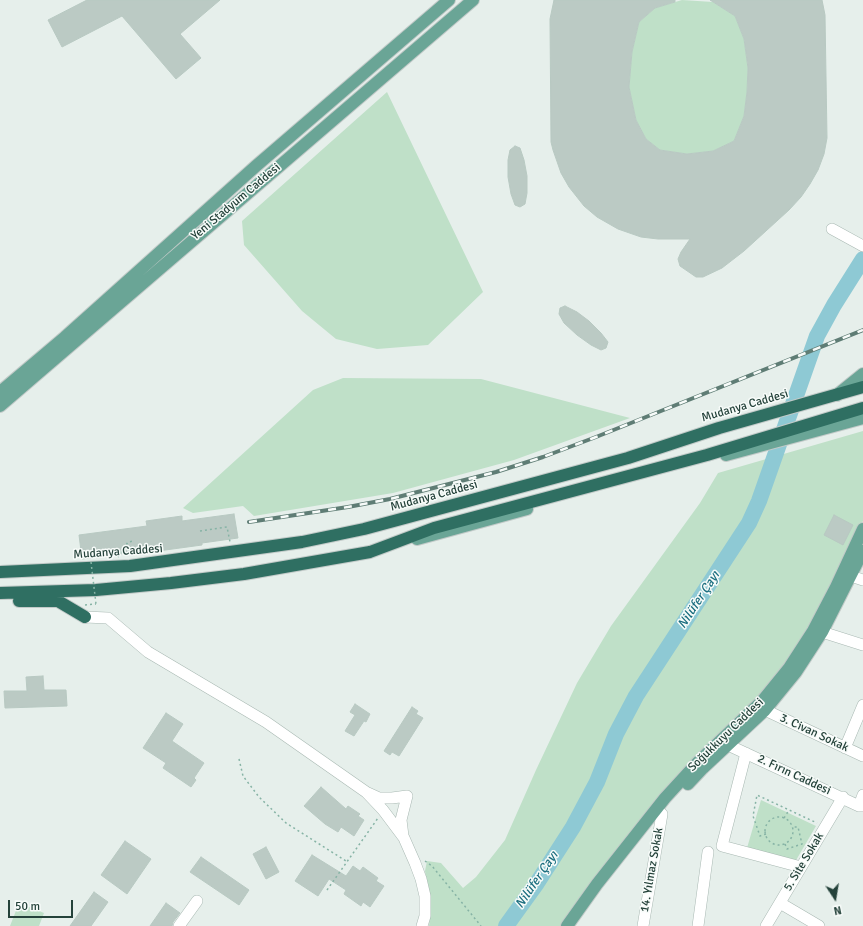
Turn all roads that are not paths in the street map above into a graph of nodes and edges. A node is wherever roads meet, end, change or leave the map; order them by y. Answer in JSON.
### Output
{"nodes":[{"id":1,"x":449,"y":0,"type":"edge"},
{"id":2,"x":473,"y":0,"type":"edge"},
{"id":3,"x":832,"y":229,"type":"dead end"},
{"id":4,"x":863,"y":246,"type":"edge"},
{"id":5,"x":863,"y":374,"type":"edge"},
{"id":6,"x":863,"y":387,"type":"edge"},
{"id":7,"x":0,"y":392,"type":"edge"},
{"id":8,"x":833,"y":396,"type":"junction"},
{"id":9,"x":0,"y":406,"type":"edge"},
{"id":10,"x":863,"y":408,"type":"edge"},
{"id":11,"x":863,"y":414,"type":"edge"},
{"id":12,"x":863,"y":418,"type":"edge"},
{"id":13,"x":827,"y":422,"type":"junction"},
{"id":14,"x":708,"y":457,"type":"junction"},
{"id":15,"x":863,"y":529,"type":"edge"},
{"id":16,"x":863,"y":551,"type":"edge"},
{"id":17,"x":2,"y":571,"type":"edge"},
{"id":18,"x":857,"y":578,"type":"edge"},
{"id":19,"x":0,"y":593,"type":"edge"},
{"id":20,"x":0,"y":598,"type":"edge"},
{"id":21,"x":84,"y":617,"type":"joint"},
{"id":22,"x":822,"y":632,"type":"junction"},
{"id":23,"x":863,"y":645,"type":"edge"},
{"id":24,"x":863,"y":705,"type":"edge"},
{"id":25,"x":766,"y":710,"type":"junction"},
{"id":26,"x":728,"y":744,"type":"junction"},
{"id":27,"x":846,"y":748,"type":"junction"},
{"id":28,"x":746,"y":753,"type":"junction"},
{"id":29,"x":863,"y":756,"type":"edge"},
{"id":30,"x":366,"y":792,"type":"junction"},
{"id":31,"x":843,"y":797,"type":"junction"},
{"id":32,"x":862,"y":805,"type":"edge"},
{"id":33,"x":662,"y":814,"type":"junction"},
{"id":34,"x":404,"y":838,"type":"junction"},
{"id":35,"x":708,"y":852,"type":"dead end"},
{"id":36,"x":801,"y":867,"type":"junction"},
{"id":37,"x":197,"y":901,"type":"dead end"},
{"id":38,"x":780,"y":903,"type":"junction"},
{"id":39,"x":179,"y":926,"type":"edge"},
{"id":40,"x":422,"y":926,"type":"edge"},
{"id":41,"x":567,"y":926,"type":"edge"},
{"id":42,"x":576,"y":926,"type":"edge"},
{"id":43,"x":643,"y":926,"type":"edge"},
{"id":44,"x":698,"y":926,"type":"edge"},
{"id":45,"x":766,"y":926,"type":"edge"},
{"id":46,"x":819,"y":926,"type":"edge"}],
"edges":[{"from":1,"to":7,"type":"main road","name":"Yeni Stadyum Caddesi"},
{"from":2,"to":9,"type":"main road","name":"Yeni Stadyum Caddesi"},
{"from":3,"to":4,"type":"street"},
{"from":5,"to":8,"type":"main road"},
{"from":6,"to":8,"type":"highway","name":"Mudanya Caddesi"},
{"from":8,"to":17,"type":"highway","name":"Mudanya Caddesi"},
{"from":10,"to":13,"type":"highway"},
{"from":11,"to":13,"type":"highway"},
{"from":12,"to":14,"type":"main road"},
{"from":13,"to":14,"type":"highway"},
{"from":14,"to":19,"type":"highway"},
{"from":15,"to":41,"type":"main road","name":"Soğukkuyu Caddesi"},
{"from":16,"to":18,"type":"main road","name":"Soğukkuyu Caddesi"},
{"from":18,"to":22,"type":"main road","name":"Soğukkuyu Caddesi"},
{"from":20,"to":21,"type":"highway"},
{"from":21,"to":30,"type":"street"},
{"from":22,"to":23,"type":"street"},
{"from":22,"to":25,"type":"main road","name":"Soğukkuyu Caddesi"},
{"from":24,"to":27,"type":"street"},
{"from":25,"to":26,"type":"main road","name":"Soğukkuyu Caddesi"},
{"from":25,"to":27,"type":"street","name":"3. Civan Sokak"},
{"from":26,"to":28,"type":"street","name":"2. Fırın Caddesi"},
{"from":26,"to":33,"type":"main road","name":"Soğukkuyu Caddesi"},
{"from":27,"to":29,"type":"street","name":"3. Civan Sokak"},
{"from":28,"to":31,"type":"street","name":"2. Fırın Caddesi"},
{"from":28,"to":36,"type":"street"},
{"from":30,"to":34,"type":"street"},
{"from":30,"to":34,"type":"street"},
{"from":31,"to":32,"type":"street","name":"2. Fırın Caddesi"},
{"from":31,"to":36,"type":"street","name":"5. Site Sokak"},
{"from":33,"to":42,"type":"main road","name":"Soğukkuyu Caddesi"},
{"from":33,"to":43,"type":"street","name":"14. Yılmaz Sokak"},
{"from":34,"to":40,"type":"street"},
{"from":35,"to":44,"type":"street"},
{"from":36,"to":38,"type":"street","name":"5. Site Sokak"},
{"from":37,"to":39,"type":"street"},
{"from":38,"to":45,"type":"street","name":"5. Site Sokak"},
{"from":38,"to":46,"type":"street"}]}
